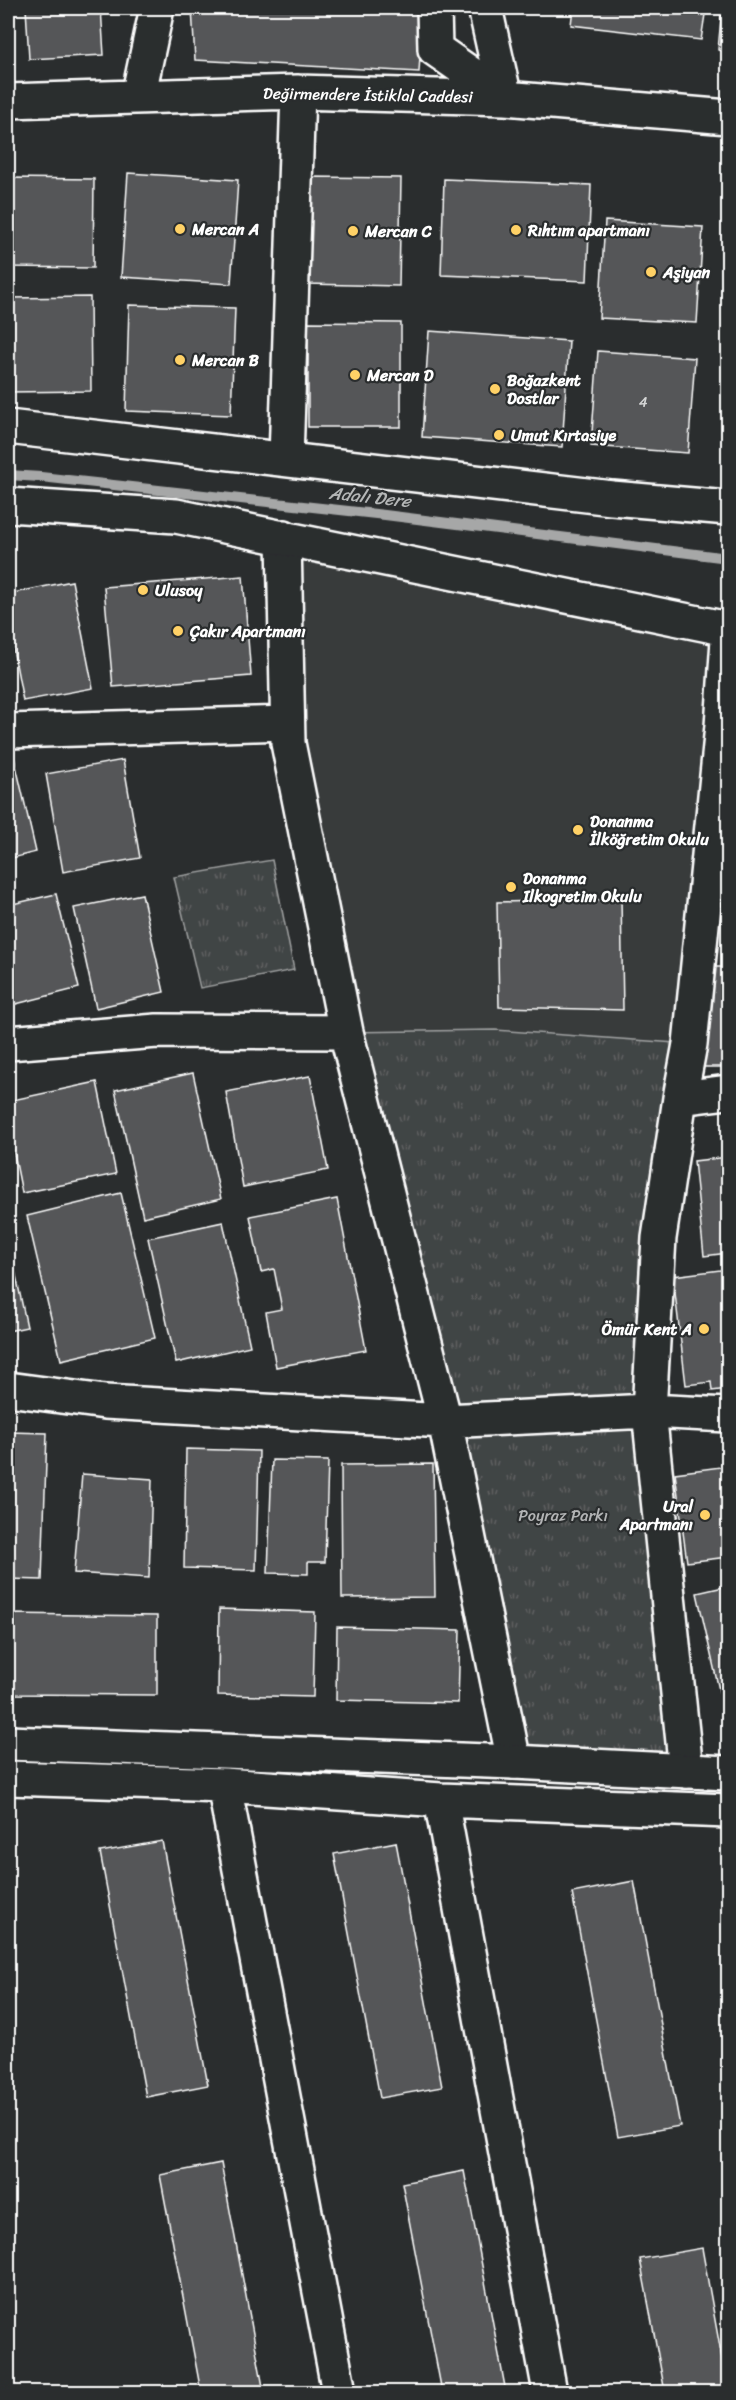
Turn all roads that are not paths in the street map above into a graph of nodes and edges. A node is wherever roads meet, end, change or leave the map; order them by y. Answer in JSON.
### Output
{"nodes":[{"id":1,"x":157,"y":8,"type":"edge"},
{"id":2,"x":434,"y":8,"type":"edge"},
{"id":3,"x":484,"y":8,"type":"edge"},
{"id":4,"x":298,"y":92,"type":"junction"},
{"id":5,"x":138,"y":97,"type":"junction"},
{"id":6,"x":505,"y":98,"type":"junction"},
{"id":7,"x":8,"y":101,"type":"edge"},
{"id":8,"x":729,"y":117,"type":"edge"},
{"id":9,"x":8,"y":427,"type":"edge"},
{"id":10,"x":286,"y":459,"type":"junction"},
{"id":11,"x":8,"y":505,"type":"edge"},
{"id":12,"x":729,"y":508,"type":"edge"},
{"id":13,"x":284,"y":537,"type":"junction"},
{"id":14,"x":729,"y":629,"type":"edge"},
{"id":15,"x":729,"y":640,"type":"edge"},
{"id":16,"x":287,"y":723,"type":"junction"},
{"id":17,"x":8,"y":731,"type":"edge"},
{"id":18,"x":346,"y":1032,"type":"junction"},
{"id":19,"x":8,"y":1043,"type":"edge"},
{"id":20,"x":729,"y":1092,"type":"edge"},
{"id":21,"x":680,"y":1098,"type":"junction"},
{"id":22,"x":8,"y":1389,"type":"edge"},
{"id":23,"x":649,"y":1411,"type":"junction"},
{"id":24,"x":729,"y":1415,"type":"edge"},
{"id":25,"x":445,"y":1421,"type":"junction"},
{"id":26,"x":8,"y":1743,"type":"edge"},
{"id":27,"x":514,"y":1762,"type":"junction"},
{"id":28,"x":686,"y":1771,"type":"junction"},
{"id":29,"x":729,"y":1773,"type":"edge"},
{"id":30,"x":8,"y":1778,"type":"edge"},
{"id":31,"x":224,"y":1785,"type":"junction"},
{"id":32,"x":441,"y":1800,"type":"junction"},
{"id":33,"x":729,"y":1811,"type":"edge"},
{"id":34,"x":339,"y":2392,"type":"edge"},
{"id":35,"x":550,"y":2392,"type":"edge"}],
"edges":[{"from":1,"to":5,"type":"street"},
{"from":2,"to":6,"type":"street"},
{"from":3,"to":6,"type":"street"},
{"from":4,"to":5,"type":"street","name":"Değirmendere İstiklal Caddesi"},
{"from":4,"to":6,"type":"street","name":"Değirmendere İstiklal Caddesi"},
{"from":4,"to":10,"type":"street"},
{"from":5,"to":7,"type":"street","name":"Değirmendere İstiklal Caddesi"},
{"from":6,"to":8,"type":"street","name":"Değirmendere İstiklal Caddesi"},
{"from":9,"to":10,"type":"street"},
{"from":10,"to":12,"type":"street"},
{"from":11,"to":13,"type":"street"},
{"from":13,"to":14,"type":"street"},
{"from":13,"to":16,"type":"street"},
{"from":15,"to":21,"type":"street"},
{"from":16,"to":17,"type":"street"},
{"from":16,"to":18,"type":"street"},
{"from":18,"to":19,"type":"street"},
{"from":18,"to":25,"type":"street"},
{"from":20,"to":21,"type":"street"},
{"from":21,"to":23,"type":"street"},
{"from":22,"to":25,"type":"street"},
{"from":23,"to":24,"type":"street"},
{"from":23,"to":25,"type":"street"},
{"from":23,"to":28,"type":"street"},
{"from":25,"to":27,"type":"street"},
{"from":26,"to":27,"type":"street"},
{"from":27,"to":28,"type":"street"},
{"from":28,"to":29,"type":"street"},
{"from":30,"to":31,"type":"street"},
{"from":31,"to":32,"type":"street"},
{"from":31,"to":34,"type":"street"},
{"from":32,"to":33,"type":"street"},
{"from":32,"to":35,"type":"street"}]}
